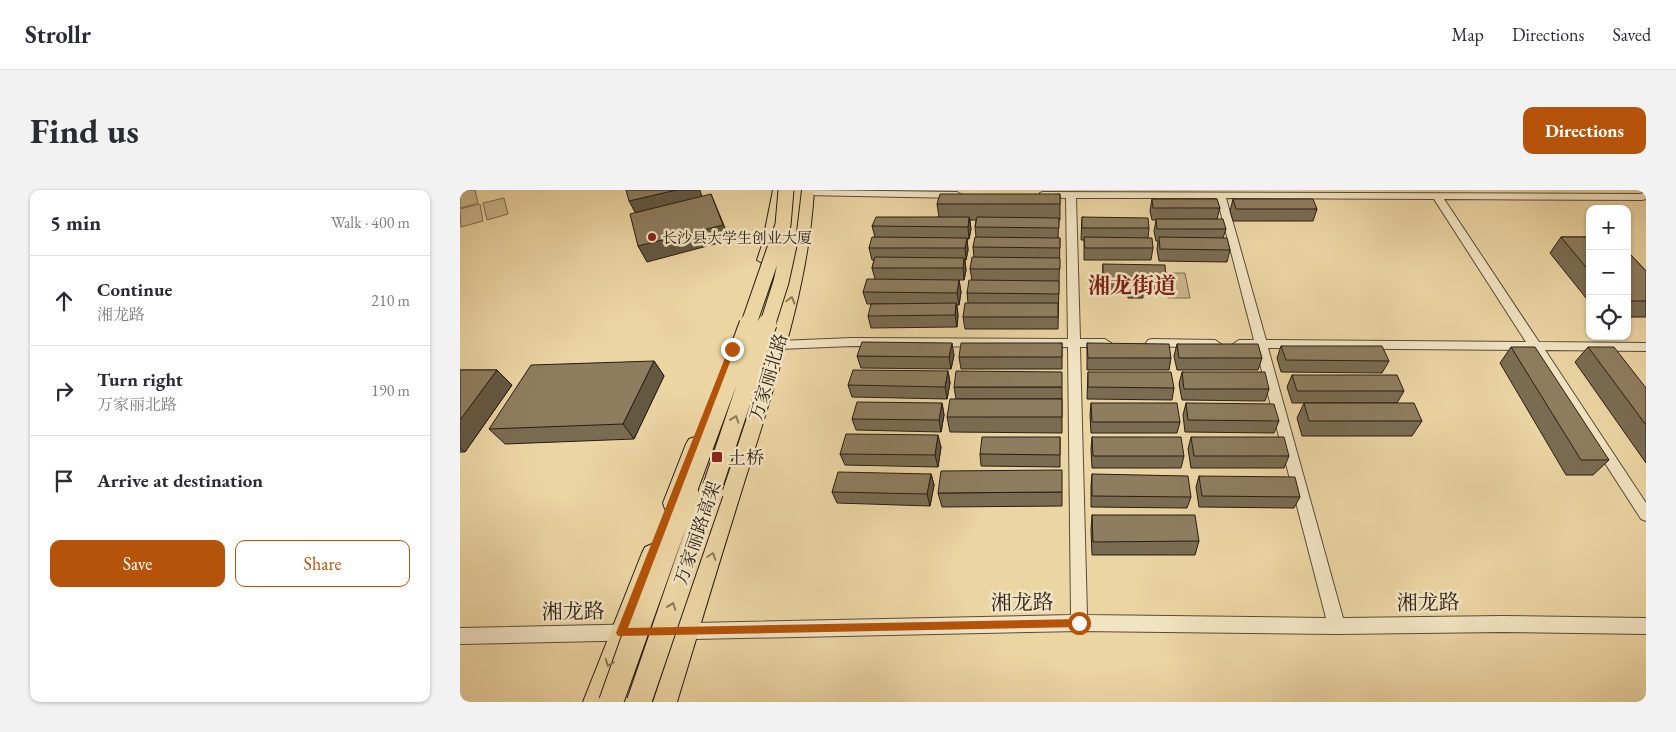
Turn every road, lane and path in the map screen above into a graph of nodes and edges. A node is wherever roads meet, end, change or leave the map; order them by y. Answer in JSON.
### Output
{"nodes":[{"id":1,"x":779,"y":190,"type":"edge"},
{"id":2,"x":786,"y":190,"type":"edge"},
{"id":3,"x":804,"y":191,"type":"edge"},
{"id":4,"x":1086,"y":193,"type":"edge"},
{"id":5,"x":965,"y":195,"type":"edge"},
{"id":6,"x":1032,"y":195,"type":"edge"},
{"id":7,"x":1071,"y":195,"type":"junction"},
{"id":8,"x":1646,"y":195,"type":"edge"},
{"id":9,"x":1221,"y":196,"type":"junction"},
{"id":10,"x":1437,"y":196,"type":"junction"},
{"id":11,"x":1074,"y":343,"type":"junction"},
{"id":12,"x":1113,"y":343,"type":"edge"},
{"id":13,"x":1143,"y":343,"type":"edge"},
{"id":14,"x":1261,"y":344,"type":"junction"},
{"id":15,"x":779,"y":345,"type":"junction"},
{"id":16,"x":1536,"y":346,"type":"junction"},
{"id":17,"x":1646,"y":347,"type":"edge"},
{"id":18,"x":1646,"y":515,"type":"edge"},
{"id":19,"x":1079,"y":623,"type":"junction"},
{"id":20,"x":1337,"y":626,"type":"junction"},
{"id":21,"x":1646,"y":626,"type":"edge"},
{"id":22,"x":687,"y":632,"type":"junction"},
{"id":23,"x":621,"y":633,"type":"junction"},
{"id":24,"x":460,"y":636,"type":"edge"},
{"id":25,"x":595,"y":702,"type":"edge"},
{"id":26,"x":611,"y":702,"type":"edge"},
{"id":27,"x":639,"y":702,"type":"edge"},
{"id":28,"x":665,"y":702,"type":"edge"}],
"edges":[{"from":1,"to":23,"type":"main road"},
{"from":2,"to":26,"type":"highway","name":"万家丽路高架","bridge":true},
{"from":3,"to":5,"type":"street"},
{"from":15,"to":3,"type":"main road","name":"万家丽北路","one_way":true},
{"from":27,"to":3,"type":"highway","name":"万家丽路高架","one_way":true,"bridge":true},
{"from":4,"to":7,"type":"street"},
{"from":4,"to":9,"type":"street"},
{"from":6,"to":7,"type":"street"},
{"from":7,"to":11,"type":"street"},
{"from":8,"to":10,"type":"street"},
{"from":9,"to":10,"type":"street"},
{"from":9,"to":14,"type":"street"},
{"from":10,"to":16,"type":"street"},
{"from":11,"to":12,"type":"street"},
{"from":11,"to":15,"type":"street"},
{"from":11,"to":19,"type":"street"},
{"from":13,"to":14,"type":"street"},
{"from":14,"to":16,"type":"street"},
{"from":14,"to":20,"type":"street"},
{"from":22,"to":15,"type":"main road","name":"万家丽北路","one_way":true},
{"from":16,"to":17,"type":"street"},
{"from":16,"to":18,"type":"street"},
{"from":19,"to":20,"type":"street","name":"湘龙路"},
{"from":19,"to":22,"type":"street","name":"湘龙路"},
{"from":20,"to":21,"type":"street","name":"湘龙路"},
{"from":22,"to":23,"type":"street","name":"湘龙路"},
{"from":22,"to":28,"type":"main road","name":"万家丽北路"},
{"from":23,"to":24,"type":"street","name":"湘龙路"},
{"from":23,"to":25,"type":"main road","one_way":true}]}
